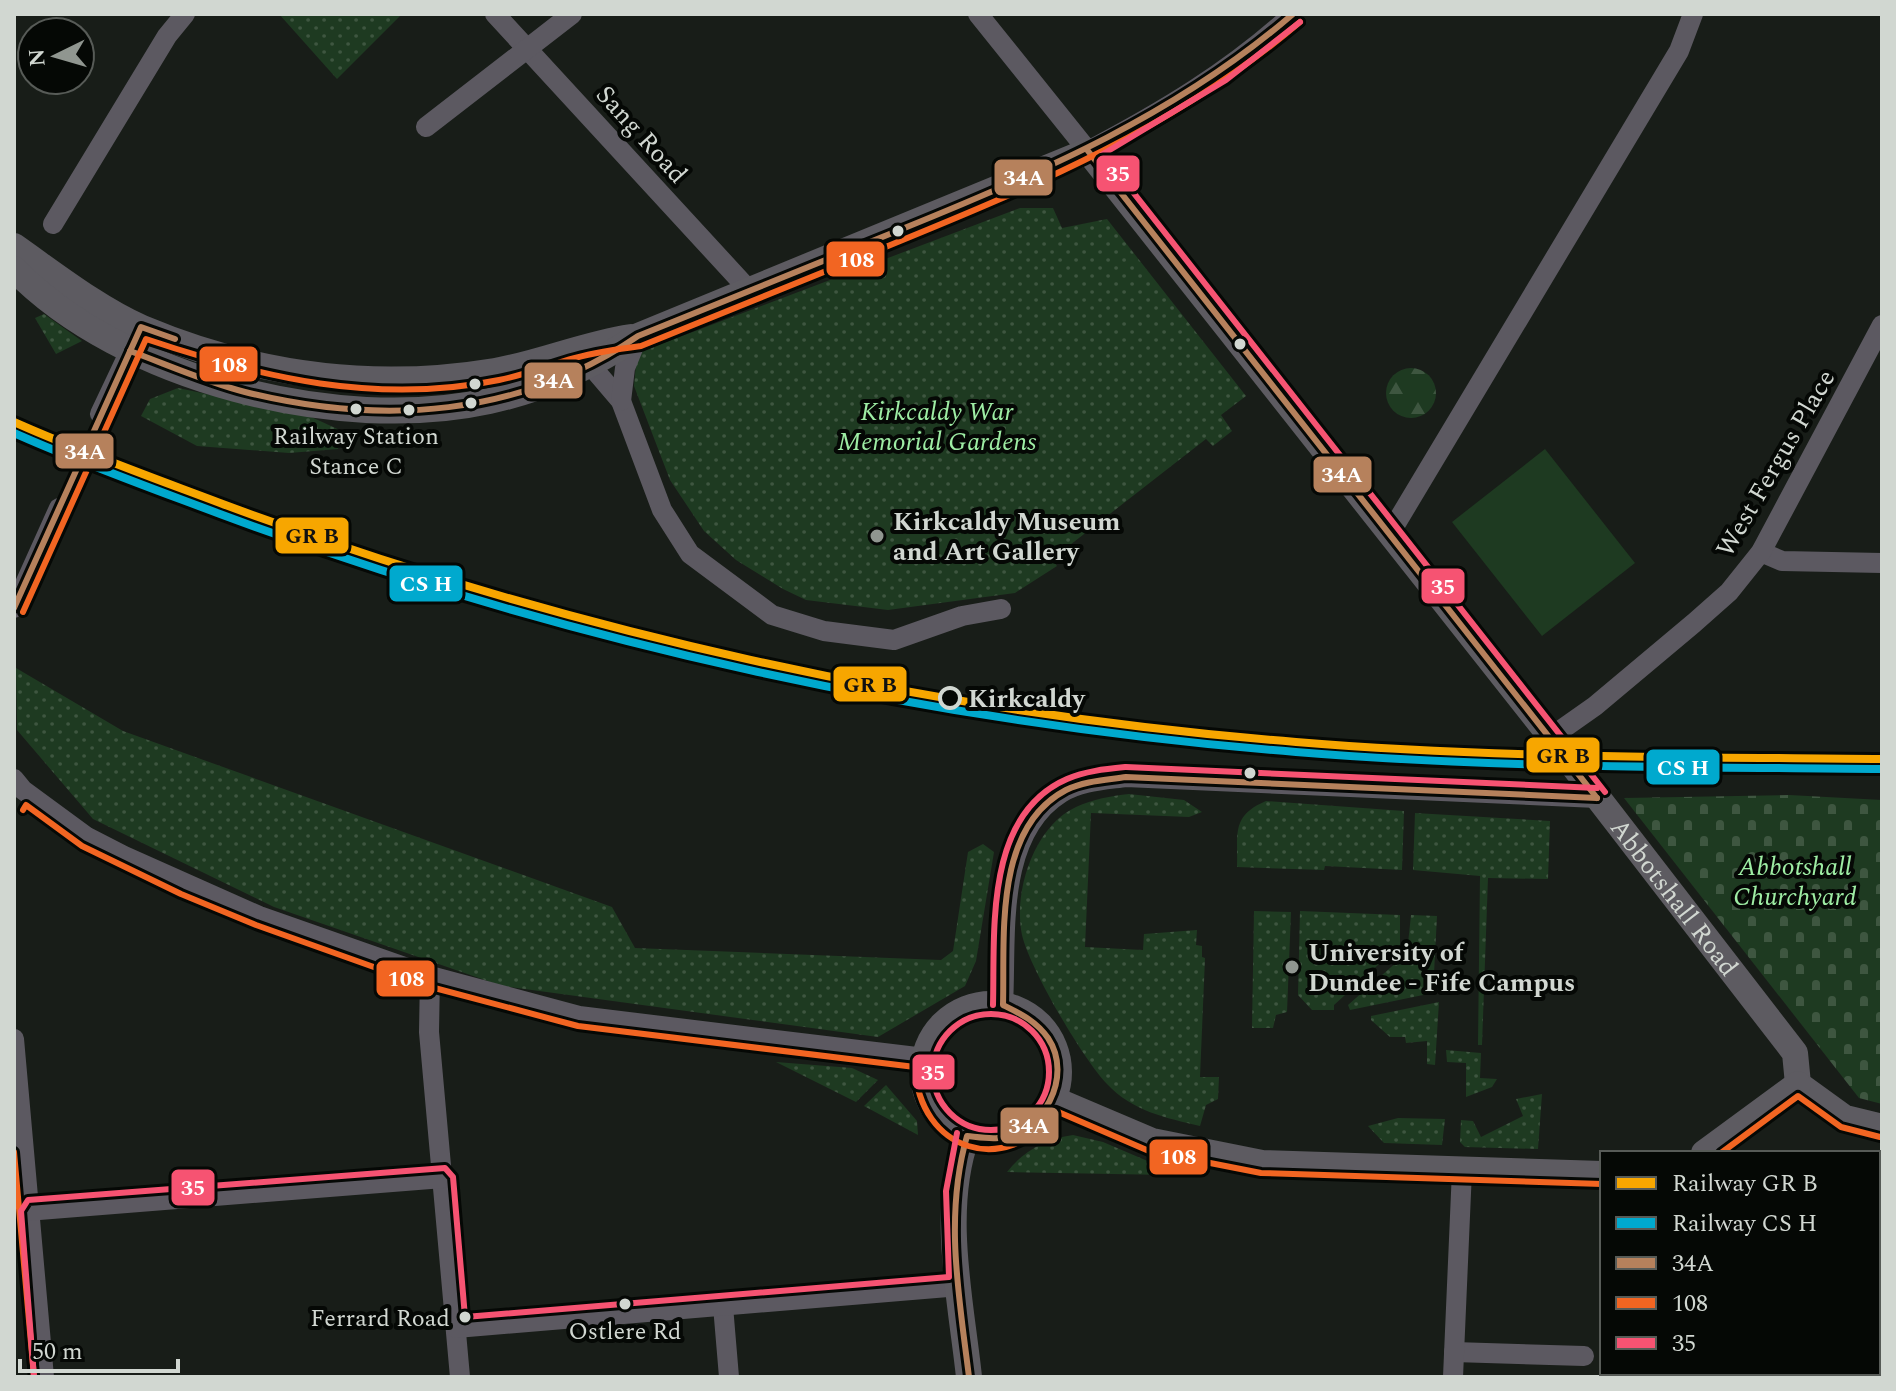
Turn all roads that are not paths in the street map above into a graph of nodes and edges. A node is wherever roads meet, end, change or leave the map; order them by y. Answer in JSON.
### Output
{"nodes":[{"id":1,"x":185,"y":14,"type":"edge"},
{"id":2,"x":495,"y":14,"type":"edge"},
{"id":3,"x":572,"y":14,"type":"edge"},
{"id":4,"x":978,"y":14,"type":"edge"},
{"id":5,"x":1293,"y":14,"type":"edge"},
{"id":6,"x":1693,"y":14,"type":"edge"},
{"id":7,"x":528,"y":48,"type":"junction"},
{"id":8,"x":426,"y":127,"type":"dead end"},
{"id":9,"x":1088,"y":151,"type":"junction"},
{"id":10,"x":53,"y":224,"type":"dead end"},
{"id":11,"x":14,"y":246,"type":"edge"},
{"id":12,"x":14,"y":269,"type":"edge"},
{"id":13,"x":749,"y":290,"type":"junction"},
{"id":14,"x":1882,"y":325,"type":"edge"},
{"id":15,"x":141,"y":327,"type":"junction"},
{"id":16,"x":638,"y":336,"type":"junction"},
{"id":17,"x":130,"y":351,"type":"junction"},
{"id":18,"x":592,"y":367,"type":"junction"},
{"id":19,"x":621,"y":401,"type":"junction"},
{"id":20,"x":100,"y":414,"type":"dead end"},
{"id":21,"x":59,"y":508,"type":"dead end"},
{"id":22,"x":1389,"y":535,"type":"junction"},
{"id":23,"x":1761,"y":552,"type":"junction"},
{"id":24,"x":1882,"y":563,"type":"edge"},
{"id":25,"x":14,"y":608,"type":"edge"},
{"id":26,"x":1001,"y":609,"type":"dead end"},
{"id":27,"x":1551,"y":737,"type":"junction"},
{"id":28,"x":17,"y":792,"type":"edge"},
{"id":29,"x":1597,"y":798,"type":"junction"},
{"id":30,"x":430,"y":976,"type":"junction"},
{"id":31,"x":1003,"y":1005,"type":"junction"},
{"id":32,"x":14,"y":1039,"type":"edge"},
{"id":33,"x":925,"y":1058,"type":"junction"},
{"id":34,"x":1798,"y":1084,"type":"junction"},
{"id":35,"x":1053,"y":1099,"type":"junction"},
{"id":36,"x":1882,"y":1127,"type":"edge"},
{"id":37,"x":967,"y":1136,"type":"junction"},
{"id":38,"x":1707,"y":1151,"type":"edge"},
{"id":39,"x":1462,"y":1170,"type":"junction"},
{"id":40,"x":1600,"y":1174,"type":"edge"},
{"id":41,"x":443,"y":1178,"type":"junction"},
{"id":42,"x":23,"y":1211,"type":"edge"},
{"id":43,"x":960,"y":1286,"type":"junction"},
{"id":44,"x":723,"y":1306,"type":"junction"},
{"id":45,"x":456,"y":1328,"type":"junction"},
{"id":46,"x":1454,"y":1352,"type":"junction"},
{"id":47,"x":1584,"y":1356,"type":"dead end"},
{"id":48,"x":44,"y":1377,"type":"edge"},
{"id":49,"x":460,"y":1377,"type":"edge"},
{"id":50,"x":729,"y":1377,"type":"edge"},
{"id":51,"x":969,"y":1377,"type":"edge"},
{"id":52,"x":1453,"y":1377,"type":"edge"}],
"edges":[{"from":1,"to":10,"type":"street"},
{"from":2,"to":7,"type":"street","name":"Sang Road"},
{"from":3,"to":7,"type":"street"},
{"from":4,"to":9,"type":"street"},
{"from":5,"to":9,"type":"street"},
{"from":6,"to":22,"type":"street"},
{"from":7,"to":8,"type":"street"},
{"from":7,"to":13,"type":"street","name":"Sang Road"},
{"from":9,"to":13,"type":"main road"},
{"from":9,"to":22,"type":"main road","name":"Abbotshall Road"},
{"from":11,"to":15,"type":"main road"},
{"from":12,"to":17,"type":"main road"},
{"from":13,"to":16,"type":"main road"},
{"from":14,"to":23,"type":"street","name":"West Fergus Place"},
{"from":15,"to":16,"type":"main road"},
{"from":15,"to":17,"type":"street"},
{"from":16,"to":18,"type":"main road"},
{"from":16,"to":19,"type":"street"},
{"from":17,"to":18,"type":"main road"},
{"from":17,"to":20,"type":"street"},
{"from":18,"to":19,"type":"street"},
{"from":19,"to":26,"type":"street"},
{"from":21,"to":25,"type":"street"},
{"from":22,"to":27,"type":"main road","name":"Abbotshall Road"},
{"from":23,"to":24,"type":"street"},
{"from":23,"to":27,"type":"street","name":"West Fergus Place"},
{"from":27,"to":29,"type":"main road","name":"Abbotshall Road"},
{"from":28,"to":30,"type":"street"},
{"from":29,"to":31,"type":"street"},
{"from":29,"to":34,"type":"main road","name":"Abbotshall Road"},
{"from":30,"to":33,"type":"street"},
{"from":30,"to":41,"type":"street"},
{"from":31,"to":33,"type":"main road"},
{"from":31,"to":35,"type":"main road"},
{"from":32,"to":42,"type":"street"},
{"from":33,"to":37,"type":"main road"},
{"from":34,"to":36,"type":"main road"},
{"from":34,"to":38,"type":"main road"},
{"from":35,"to":37,"type":"main road"},
{"from":35,"to":39,"type":"main road"},
{"from":37,"to":43,"type":"main road"},
{"from":39,"to":40,"type":"main road"},
{"from":39,"to":46,"type":"street"},
{"from":41,"to":42,"type":"street"},
{"from":41,"to":45,"type":"street"},
{"from":42,"to":48,"type":"street"},
{"from":43,"to":44,"type":"street"},
{"from":43,"to":51,"type":"main road"},
{"from":44,"to":45,"type":"street"},
{"from":44,"to":50,"type":"street"},
{"from":45,"to":49,"type":"street"},
{"from":46,"to":47,"type":"street"},
{"from":46,"to":52,"type":"street"}]}
